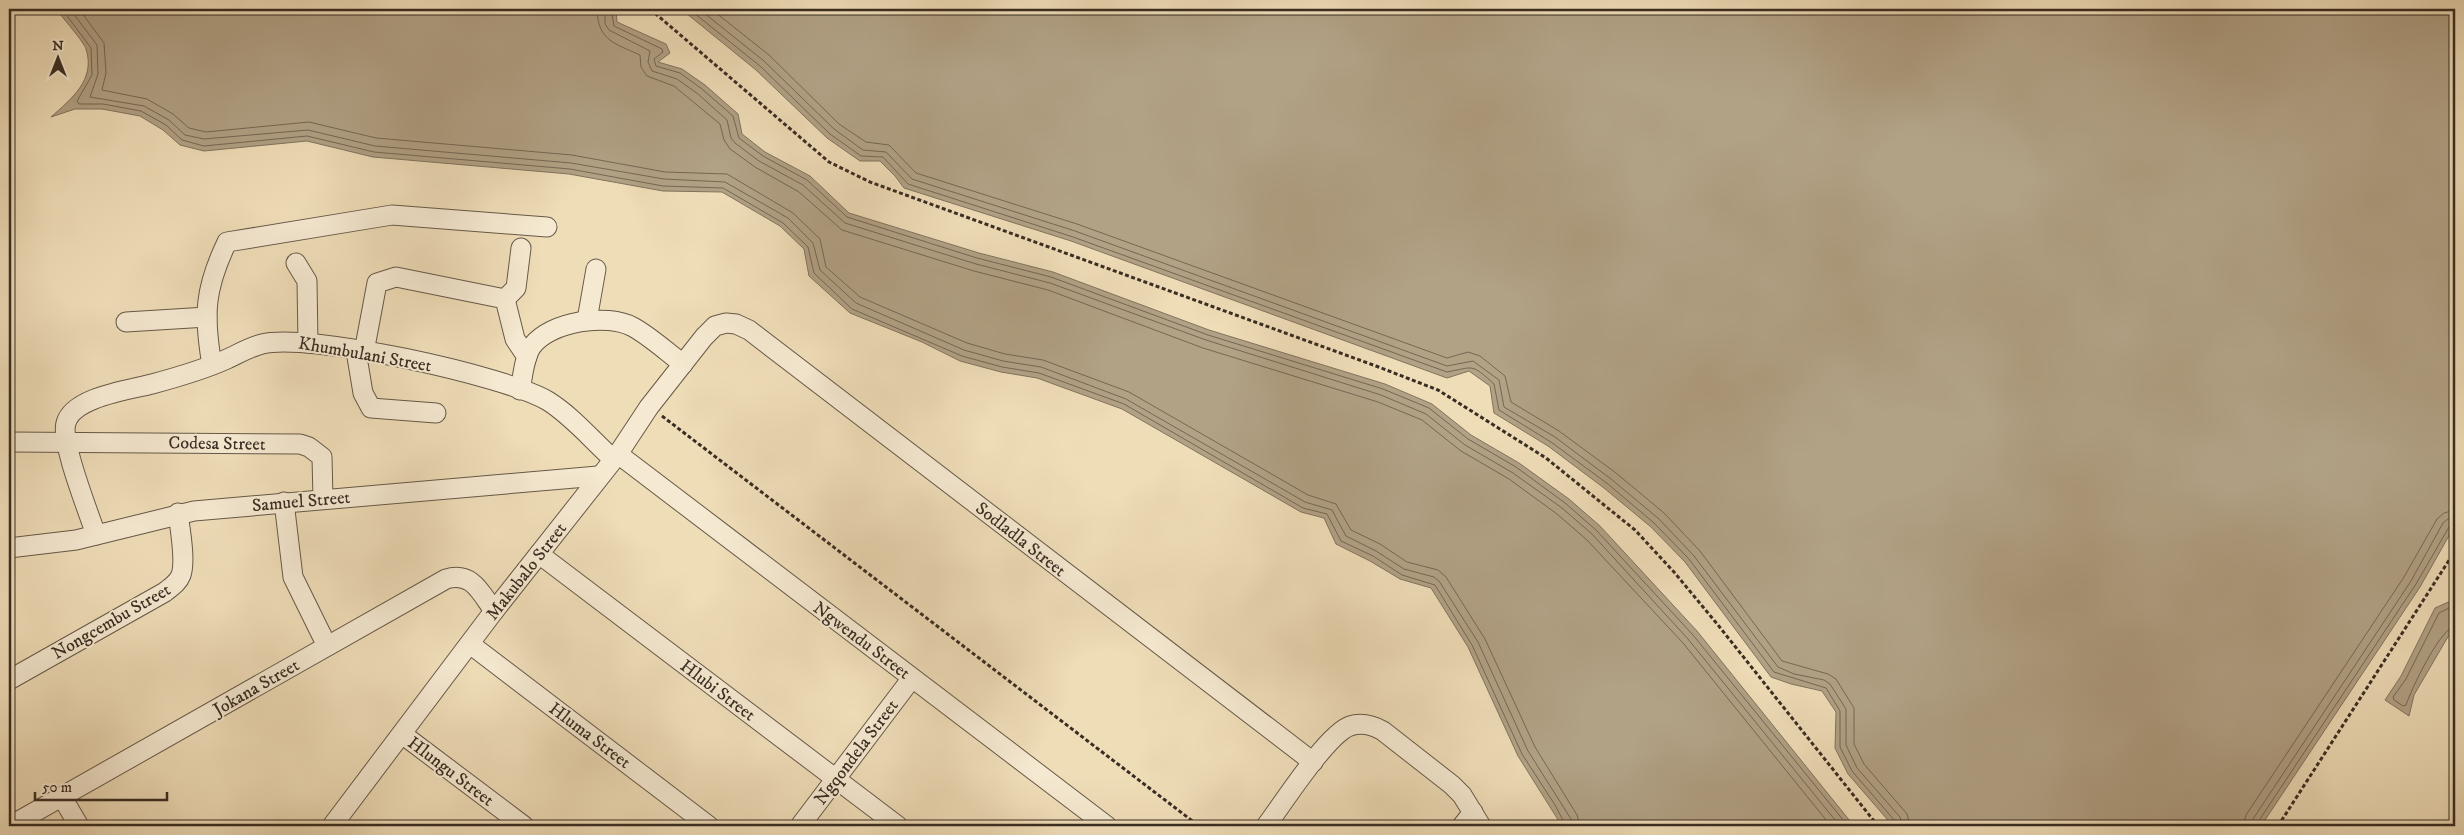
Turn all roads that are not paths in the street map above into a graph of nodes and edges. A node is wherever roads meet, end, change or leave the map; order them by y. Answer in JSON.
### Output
{"nodes":[{"id":1,"x":547,"y":227,"type":"dead end"},
{"id":2,"x":521,"y":248,"type":"dead end"},
{"id":3,"x":296,"y":263,"type":"dead end"},
{"id":4,"x":596,"y":269,"type":"dead end"},
{"id":5,"x":505,"y":299,"type":"junction"},
{"id":6,"x":207,"y":318,"type":"junction"},
{"id":7,"x":587,"y":320,"type":"junction"},
{"id":8,"x":126,"y":322,"type":"dead end"},
{"id":9,"x":726,"y":323,"type":"joint"},
{"id":10,"x":308,"y":343,"type":"junction"},
{"id":11,"x":360,"y":352,"type":"junction"},
{"id":12,"x":527,"y":357,"type":"junction"},
{"id":13,"x":683,"y":364,"type":"junction"},
{"id":14,"x":212,"y":365,"type":"junction"},
{"id":15,"x":520,"y":390,"type":"junction"},
{"id":16,"x":436,"y":413,"type":"dead end"},
{"id":17,"x":66,"y":441,"type":"junction"},
{"id":18,"x":9,"y":442,"type":"edge"},
{"id":19,"x":615,"y":456,"type":"junction"},
{"id":20,"x":598,"y":476,"type":"junction"},
{"id":21,"x":323,"y":499,"type":"junction"},
{"id":22,"x":284,"y":502,"type":"junction"},
{"id":23,"x":178,"y":513,"type":"junction"},
{"id":24,"x":96,"y":535,"type":"junction"},
{"id":25,"x":9,"y":548,"type":"edge"},
{"id":26,"x":539,"y":554,"type":"junction"},
{"id":27,"x":494,"y":611,"type":"junction"},
{"id":28,"x":470,"y":644,"type":"junction"},
{"id":29,"x":327,"y":646,"type":"junction"},
{"id":30,"x":10,"y":676,"type":"edge"},
{"id":31,"x":912,"y":678,"type":"junction"},
{"id":32,"x":402,"y":734,"type":"junction"},
{"id":33,"x":1313,"y":762,"type":"junction"},
{"id":34,"x":836,"y":779,"type":"junction"},
{"id":35,"x":62,"y":797,"type":"junction"},
{"id":36,"x":1472,"y":822,"type":"edge"},
{"id":37,"x":335,"y":825,"type":"edge"},
{"id":38,"x":10,"y":826,"type":"edge"},
{"id":39,"x":79,"y":826,"type":"edge"},
{"id":40,"x":524,"y":826,"type":"edge"},
{"id":41,"x":709,"y":826,"type":"edge"},
{"id":42,"x":800,"y":826,"type":"edge"},
{"id":43,"x":898,"y":826,"type":"edge"},
{"id":44,"x":1107,"y":826,"type":"edge"},
{"id":45,"x":1266,"y":826,"type":"edge"}],
"edges":[{"from":1,"to":6,"type":"street"},
{"from":2,"to":5,"type":"street"},
{"from":3,"to":10,"type":"street"},
{"from":4,"to":7,"type":"street"},
{"from":5,"to":11,"type":"street"},
{"from":5,"to":12,"type":"street"},
{"from":6,"to":8,"type":"street"},
{"from":6,"to":14,"type":"street"},
{"from":7,"to":12,"type":"street"},
{"from":7,"to":13,"type":"street"},
{"from":9,"to":13,"type":"street","name":"Makubalo Street"},
{"from":9,"to":33,"type":"street","name":"Sodladla Street"},
{"from":10,"to":11,"type":"street","name":"Khumbulani Street"},
{"from":10,"to":14,"type":"street","name":"Khumbulani Street"},
{"from":11,"to":15,"type":"street","name":"Khumbulani Street"},
{"from":11,"to":16,"type":"street"},
{"from":12,"to":15,"type":"street"},
{"from":13,"to":19,"type":"street","name":"Makubalo Street"},
{"from":14,"to":17,"type":"street","name":"Khumbulani Street"},
{"from":15,"to":19,"type":"street","name":"Khumbulani Street"},
{"from":17,"to":18,"type":"street"},
{"from":17,"to":21,"type":"street","name":"Codesa Street"},
{"from":17,"to":24,"type":"street"},
{"from":19,"to":20,"type":"street","name":"Makubalo Street"},
{"from":19,"to":31,"type":"street","name":"Ngwendu Street"},
{"from":20,"to":21,"type":"street","name":"Samuel Street"},
{"from":20,"to":26,"type":"street","name":"Makubalo Street"},
{"from":21,"to":22,"type":"street","name":"Samuel Street"},
{"from":22,"to":23,"type":"street","name":"Samuel Street"},
{"from":22,"to":29,"type":"street"},
{"from":23,"to":24,"type":"street","name":"Samuel Street"},
{"from":23,"to":30,"type":"street","name":"Nongcembu Street"},
{"from":24,"to":25,"type":"street","name":"Samuel Street"},
{"from":26,"to":27,"type":"street","name":"Makubalo Street"},
{"from":26,"to":34,"type":"street","name":"Hlubi Street"},
{"from":27,"to":28,"type":"street","name":"Makubalo Street"},
{"from":27,"to":29,"type":"street","name":"Jokana Street"},
{"from":28,"to":32,"type":"street","name":"Makubalo Street"},
{"from":28,"to":41,"type":"street","name":"Hluma Street"},
{"from":29,"to":35,"type":"street","name":"Jokana Street"},
{"from":31,"to":34,"type":"street","name":"Ngqondela Street"},
{"from":31,"to":44,"type":"street","name":"Ngwendu Street"},
{"from":32,"to":37,"type":"street","name":"Makubalo Street"},
{"from":32,"to":40,"type":"street","name":"Hlungu Street"},
{"from":33,"to":36,"type":"street"},
{"from":33,"to":45,"type":"street"},
{"from":34,"to":42,"type":"street","name":"Ngqondela Street"},
{"from":34,"to":43,"type":"street","name":"Hlubi Street"},
{"from":35,"to":38,"type":"street","name":"Jokana Street"},
{"from":35,"to":39,"type":"street"}]}
